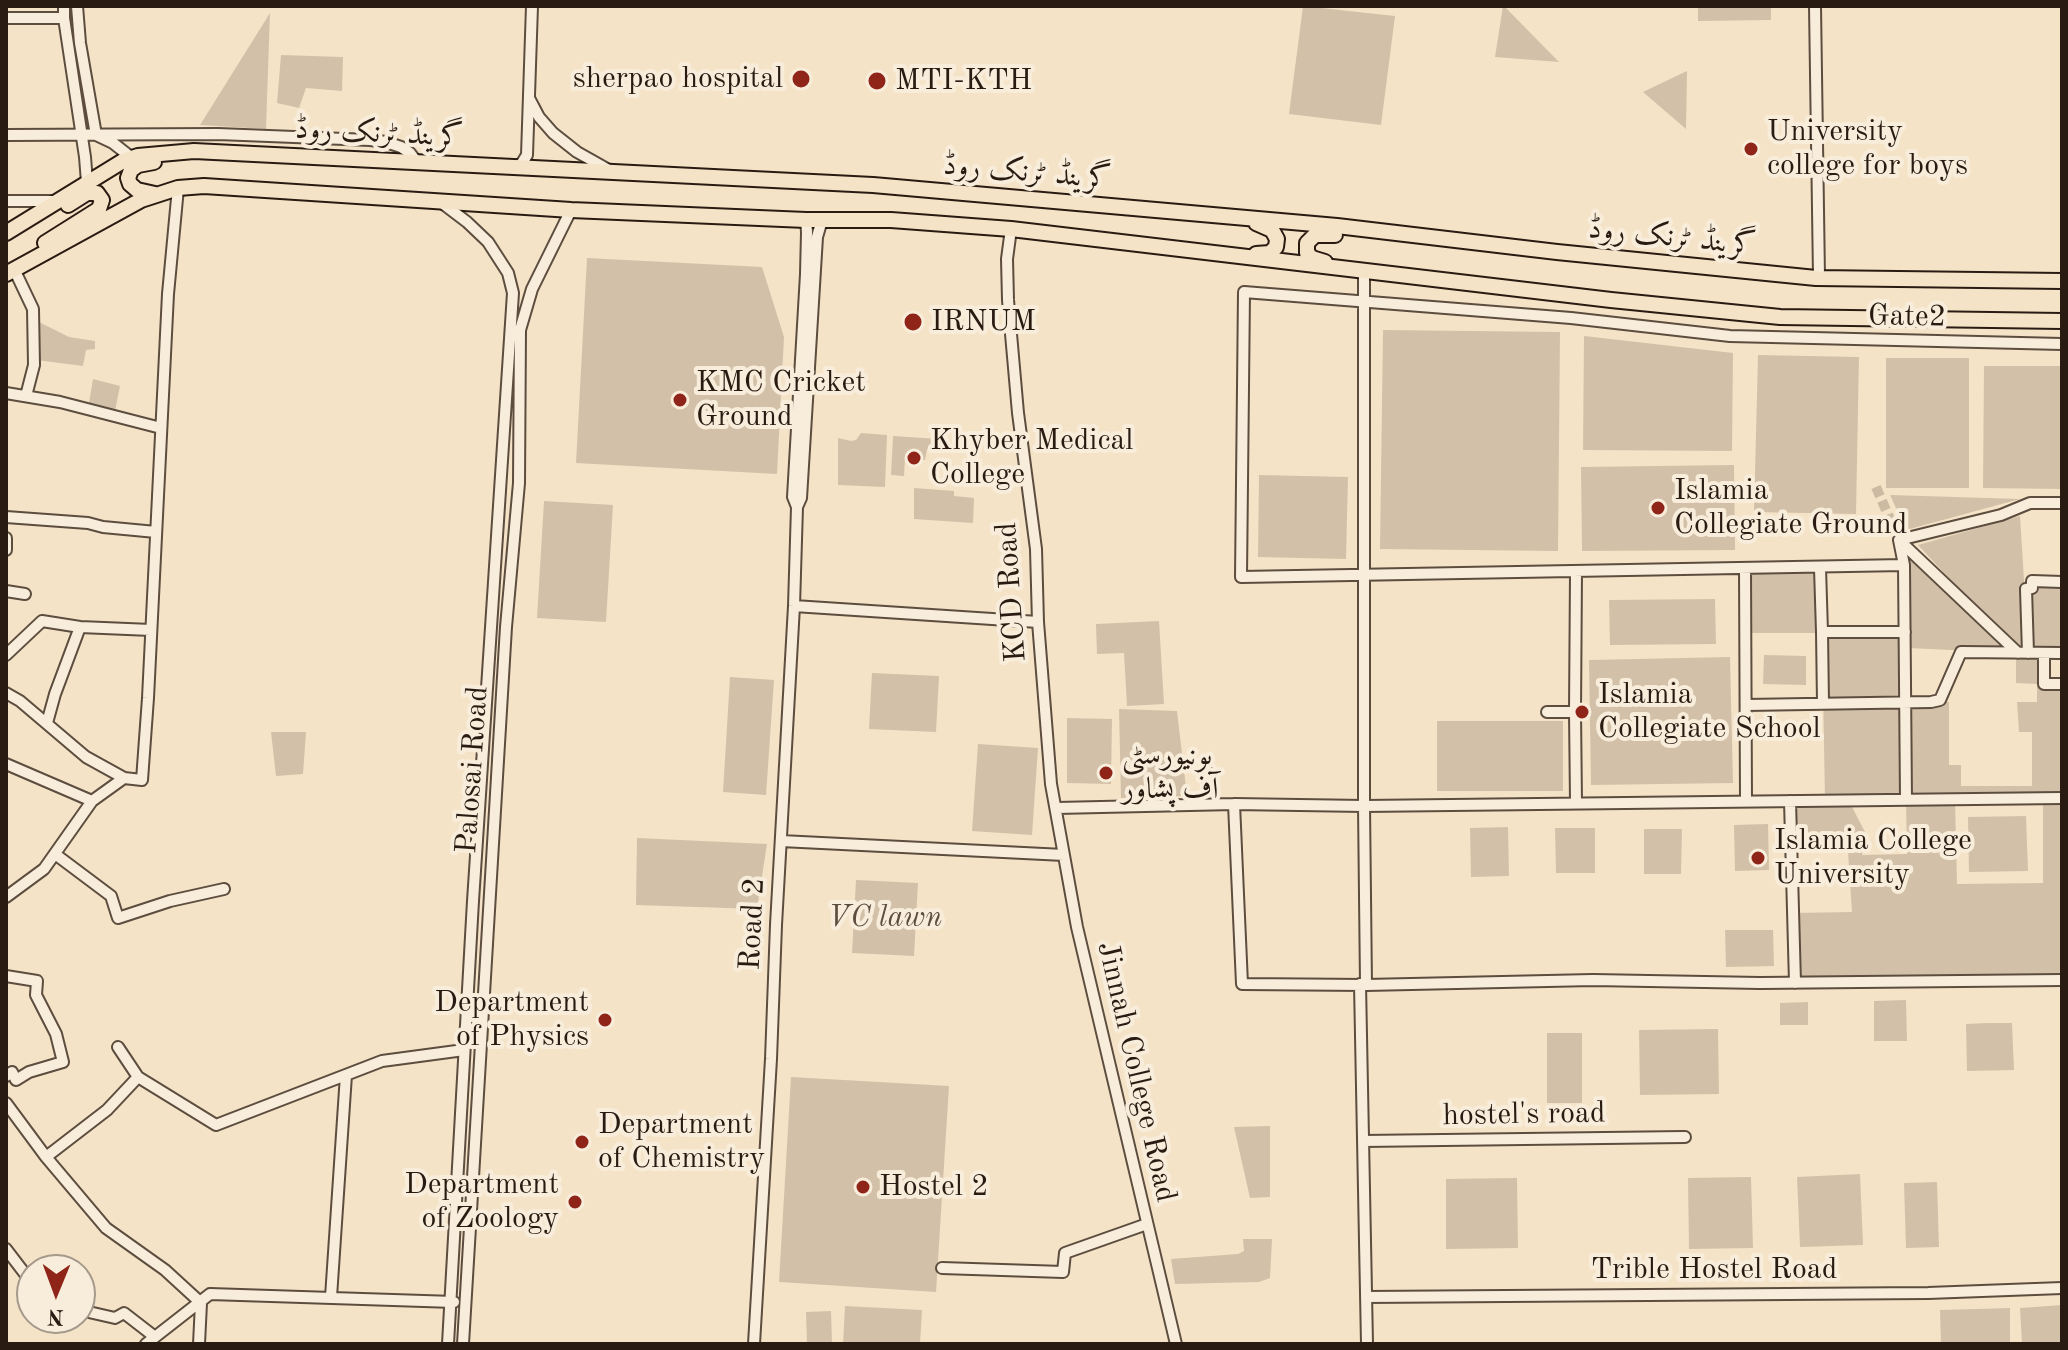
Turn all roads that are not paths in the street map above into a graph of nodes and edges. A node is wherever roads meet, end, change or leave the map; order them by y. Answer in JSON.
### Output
{"nodes":[{"id":1,"x":77,"y":6,"type":"edge"},
{"id":2,"x":532,"y":6,"type":"edge"},
{"id":3,"x":1815,"y":6,"type":"edge"},
{"id":4,"x":64,"y":12,"type":"edge"},
{"id":5,"x":6,"y":18,"type":"edge"},
{"id":6,"x":528,"y":96,"type":"junction"},
{"id":7,"x":6,"y":135,"type":"edge"},
{"id":8,"x":81,"y":135,"type":"junction"},
{"id":9,"x":96,"y":135,"type":"junction"},
{"id":10,"x":124,"y":155,"type":"junction"},
{"id":11,"x":417,"y":162,"type":"junction"},
{"id":12,"x":517,"y":166,"type":"junction"},
{"id":13,"x":609,"y":170,"type":"junction"},
{"id":14,"x":88,"y":175,"type":"junction"},
{"id":15,"x":178,"y":188,"type":"junction"},
{"id":16,"x":155,"y":194,"type":"junction"},
{"id":17,"x":6,"y":201,"type":"edge"},
{"id":18,"x":57,"y":201,"type":"junction"},
{"id":19,"x":442,"y":203,"type":"junction"},
{"id":20,"x":571,"y":210,"type":"junction"},
{"id":21,"x":1208,"y":215,"type":"junction"},
{"id":22,"x":806,"y":220,"type":"junction"},
{"id":23,"x":822,"y":220,"type":"junction"},
{"id":24,"x":1011,"y":229,"type":"junction"},
{"id":25,"x":6,"y":233,"type":"edge"},
{"id":26,"x":1415,"y":234,"type":"junction"},
{"id":27,"x":6,"y":243,"type":"edge"},
{"id":28,"x":1229,"y":256,"type":"junction"},
{"id":29,"x":15,"y":269,"type":"edge"},
{"id":30,"x":1362,"y":270,"type":"junction"},
{"id":31,"x":1819,"y":277,"type":"junction"},
{"id":32,"x":2062,"y":281,"type":"edge"},
{"id":33,"x":1363,"y":301,"type":"junction"},
{"id":34,"x":2062,"y":321,"type":"edge"},
{"id":35,"x":2062,"y":344,"type":"edge"},
{"id":36,"x":514,"y":362,"type":"junction"},
{"id":37,"x":6,"y":393,"type":"edge"},
{"id":38,"x":26,"y":396,"type":"junction"},
{"id":39,"x":161,"y":428,"type":"junction"},
{"id":40,"x":2062,"y":503,"type":"edge"},
{"id":41,"x":797,"y":507,"type":"junction"},
{"id":42,"x":6,"y":517,"type":"edge"},
{"id":43,"x":156,"y":532,"type":"junction"},
{"id":44,"x":6,"y":538,"type":"edge"},
{"id":45,"x":1899,"y":540,"type":"junction"},
{"id":46,"x":6,"y":550,"type":"edge"},
{"id":47,"x":1904,"y":565,"type":"junction"},
{"id":48,"x":1820,"y":568,"type":"junction"},
{"id":49,"x":1745,"y":569,"type":"junction"},
{"id":50,"x":1576,"y":572,"type":"junction"},
{"id":51,"x":1364,"y":574,"type":"junction"},
{"id":52,"x":2062,"y":582,"type":"edge"},
{"id":53,"x":6,"y":591,"type":"edge"},
{"id":54,"x":25,"y":594,"type":"dead end"},
{"id":55,"x":794,"y":606,"type":"junction"},
{"id":56,"x":1038,"y":622,"type":"junction"},
{"id":57,"x":80,"y":627,"type":"junction"},
{"id":58,"x":151,"y":630,"type":"junction"},
{"id":59,"x":1822,"y":632,"type":"junction"},
{"id":60,"x":1905,"y":632,"type":"junction"},
{"id":61,"x":2023,"y":653,"type":"junction"},
{"id":62,"x":2044,"y":653,"type":"junction"},
{"id":63,"x":2062,"y":653,"type":"edge"},
{"id":64,"x":6,"y":655,"type":"edge"},
{"id":65,"x":2062,"y":684,"type":"edge"},
{"id":66,"x":6,"y":693,"type":"edge"},
{"id":67,"x":1905,"y":702,"type":"junction"},
{"id":68,"x":1823,"y":703,"type":"junction"},
{"id":69,"x":1746,"y":705,"type":"junction"},
{"id":70,"x":1547,"y":712,"type":"dead end"},
{"id":71,"x":1575,"y":712,"type":"junction"},
{"id":72,"x":47,"y":723,"type":"junction"},
{"id":73,"x":6,"y":764,"type":"edge"},
{"id":74,"x":124,"y":778,"type":"junction"},
{"id":75,"x":2062,"y":798,"type":"edge"},
{"id":76,"x":1906,"y":800,"type":"junction"},
{"id":77,"x":92,"y":801,"type":"junction"},
{"id":78,"x":1746,"y":801,"type":"junction"},
{"id":79,"x":1790,"y":801,"type":"junction"},
{"id":80,"x":1576,"y":803,"type":"junction"},
{"id":81,"x":1234,"y":804,"type":"junction"},
{"id":82,"x":1364,"y":806,"type":"junction"},
{"id":83,"x":1057,"y":808,"type":"junction"},
{"id":84,"x":781,"y":841,"type":"junction"},
{"id":85,"x":55,"y":854,"type":"junction"},
{"id":86,"x":1064,"y":855,"type":"junction"},
{"id":87,"x":224,"y":889,"type":"dead end"},
{"id":88,"x":6,"y":896,"type":"edge"},
{"id":89,"x":6,"y":976,"type":"edge"},
{"id":90,"x":2062,"y":980,"type":"edge"},
{"id":91,"x":1795,"y":983,"type":"junction"},
{"id":92,"x":1363,"y":984,"type":"junction"},
{"id":93,"x":118,"y":1047,"type":"dead end"},
{"id":94,"x":464,"y":1050,"type":"junction"},
{"id":95,"x":346,"y":1075,"type":"junction"},
{"id":96,"x":6,"y":1076,"type":"edge"},
{"id":97,"x":138,"y":1077,"type":"junction"},
{"id":98,"x":6,"y":1103,"type":"edge"},
{"id":99,"x":461,"y":1106,"type":"junction"},
{"id":100,"x":477,"y":1108,"type":"junction"},
{"id":101,"x":1685,"y":1137,"type":"dead end"},
{"id":102,"x":1363,"y":1141,"type":"junction"},
{"id":103,"x":46,"y":1157,"type":"junction"},
{"id":104,"x":1147,"y":1224,"type":"junction"},
{"id":105,"x":942,"y":1268,"type":"dead end"},
{"id":106,"x":2062,"y":1288,"type":"edge"},
{"id":107,"x":331,"y":1297,"type":"junction"},
{"id":108,"x":1366,"y":1297,"type":"junction"},
{"id":109,"x":450,"y":1301,"type":"junction"},
{"id":110,"x":201,"y":1303,"type":"junction"},
{"id":111,"x":465,"y":1303,"type":"junction"},
{"id":112,"x":96,"y":1314,"type":"edge"},
{"id":113,"x":155,"y":1337,"type":"junction"},
{"id":114,"x":146,"y":1344,"type":"edge"},
{"id":115,"x":199,"y":1344,"type":"edge"},
{"id":116,"x":448,"y":1344,"type":"edge"},
{"id":117,"x":463,"y":1344,"type":"edge"},
{"id":118,"x":754,"y":1344,"type":"edge"},
{"id":119,"x":1176,"y":1344,"type":"edge"},
{"id":120,"x":1367,"y":1344,"type":"edge"}],
"edges":[{"from":1,"to":9,"type":"street"},
{"from":2,"to":6,"type":"street"},
{"from":3,"to":31,"type":"street"},
{"from":4,"to":5,"type":"street"},
{"from":4,"to":8,"type":"street"},
{"from":6,"to":12,"type":"street"},
{"from":6,"to":13,"type":"street"},
{"from":7,"to":8,"type":"street"},
{"from":8,"to":9,"type":"street"},
{"from":8,"to":14,"type":"street"},
{"from":9,"to":10,"type":"street"},
{"from":9,"to":11,"type":"street"},
{"from":10,"to":11,"type":"highway","name":"گرینڈ ٹرنک روڈ"},
{"from":10,"to":14,"type":"highway","name":"گرینڈ ٹرنک روڈ"},
{"from":10,"to":16,"type":"highway"},
{"from":11,"to":12,"type":"highway","name":"گرینڈ ٹرنک روڈ"},
{"from":12,"to":13,"type":"highway","name":"گرینڈ ٹرنک روڈ"},
{"from":13,"to":21,"type":"highway","name":"گرینڈ ٹرنک روڈ"},
{"from":14,"to":18,"type":"highway","name":"گرینڈ ٹرنک روڈ"},
{"from":14,"to":27,"type":"highway"},
{"from":14,"to":29,"type":"highway"},
{"from":15,"to":16,"type":"highway","name":"گرینڈ ٹرنک روڈ"},
{"from":15,"to":19,"type":"highway","name":"گرینڈ ٹرنک روڈ"},
{"from":15,"to":39,"type":"street"},
{"from":16,"to":29,"type":"highway","name":"گرینڈ ٹرنک روڈ"},
{"from":17,"to":18,"type":"street"},
{"from":18,"to":25,"type":"highway","name":"گرینڈ ٹرنک روڈ"},
{"from":19,"to":20,"type":"highway","name":"گرینڈ ٹرنک روڈ"},
{"from":19,"to":36,"type":"street"},
{"from":20,"to":22,"type":"highway","name":"گرینڈ ٹرنک روڈ"},
{"from":20,"to":36,"type":"street","name":"Palosai Road"},
{"from":21,"to":26,"type":"highway","name":"گرینڈ ٹرنک روڈ"},
{"from":21,"to":28,"type":"highway"},
{"from":22,"to":23,"type":"highway","name":"گرینڈ ٹرنک روڈ"},
{"from":22,"to":41,"type":"street","name":"Road 2"},
{"from":23,"to":24,"type":"highway","name":"گرینڈ ٹرنک روڈ"},
{"from":23,"to":41,"type":"street","name":"Road 2"},
{"from":24,"to":28,"type":"highway","name":"گرینڈ ٹرنک روڈ"},
{"from":24,"to":56,"type":"street","name":"KCD Road"},
{"from":26,"to":30,"type":"highway"},
{"from":26,"to":31,"type":"highway","name":"گرینڈ ٹرنک روڈ"},
{"from":28,"to":30,"type":"highway","name":"گرینڈ ٹرنک روڈ"},
{"from":29,"to":38,"type":"street"},
{"from":30,"to":33,"type":"street"},
{"from":30,"to":34,"type":"highway","name":"گرینڈ ٹرنک روڈ"},
{"from":31,"to":32,"type":"highway","name":"گرینڈ ٹرنک روڈ"},
{"from":33,"to":35,"type":"street","name":"Gate2"},
{"from":33,"to":51,"type":"street"},
{"from":33,"to":51,"type":"street","name":"Gate2"},
{"from":36,"to":94,"type":"street"},
{"from":36,"to":100,"type":"street","name":"Palosai Road"},
{"from":37,"to":38,"type":"street"},
{"from":38,"to":39,"type":"street"},
{"from":39,"to":43,"type":"street"},
{"from":40,"to":45,"type":"street"},
{"from":41,"to":55,"type":"street","name":"Road 2"},
{"from":42,"to":43,"type":"street"},
{"from":43,"to":58,"type":"street"},
{"from":44,"to":46,"type":"street"},
{"from":45,"to":47,"type":"street"},
{"from":45,"to":61,"type":"street"},
{"from":47,"to":48,"type":"street"},
{"from":47,"to":60,"type":"street"},
{"from":48,"to":49,"type":"street"},
{"from":48,"to":59,"type":"street"},
{"from":49,"to":50,"type":"street"},
{"from":49,"to":69,"type":"street"},
{"from":50,"to":51,"type":"street"},
{"from":50,"to":71,"type":"street"},
{"from":51,"to":82,"type":"street"},
{"from":52,"to":61,"type":"street"},
{"from":53,"to":54,"type":"street"},
{"from":55,"to":56,"type":"street"},
{"from":55,"to":84,"type":"street","name":"Road 2"},
{"from":56,"to":83,"type":"street","name":"KCD Road"},
{"from":57,"to":58,"type":"street"},
{"from":57,"to":64,"type":"street"},
{"from":57,"to":72,"type":"street"},
{"from":58,"to":74,"type":"street"},
{"from":59,"to":60,"type":"street"},
{"from":59,"to":68,"type":"street"},
{"from":60,"to":67,"type":"street"},
{"from":61,"to":62,"type":"street"},
{"from":61,"to":67,"type":"street"},
{"from":62,"to":63,"type":"street"},
{"from":62,"to":65,"type":"street"},
{"from":66,"to":72,"type":"street"},
{"from":67,"to":68,"type":"street"},
{"from":67,"to":76,"type":"street"},
{"from":68,"to":69,"type":"street"},
{"from":69,"to":78,"type":"street"},
{"from":70,"to":71,"type":"street"},
{"from":71,"to":80,"type":"street"},
{"from":72,"to":74,"type":"street"},
{"from":73,"to":77,"type":"street"},
{"from":74,"to":77,"type":"street"},
{"from":75,"to":76,"type":"street"},
{"from":76,"to":79,"type":"street"},
{"from":77,"to":85,"type":"street"},
{"from":78,"to":79,"type":"street"},
{"from":78,"to":80,"type":"street"},
{"from":79,"to":91,"type":"street"},
{"from":80,"to":82,"type":"street"},
{"from":81,"to":82,"type":"street"},
{"from":81,"to":83,"type":"street"},
{"from":81,"to":92,"type":"street"},
{"from":82,"to":92,"type":"street"},
{"from":83,"to":86,"type":"street","name":"Jinnah College Road"},
{"from":84,"to":86,"type":"street"},
{"from":84,"to":118,"type":"street","name":"Road 2"},
{"from":85,"to":87,"type":"street"},
{"from":85,"to":88,"type":"street"},
{"from":86,"to":104,"type":"street","name":"Jinnah College Road"},
{"from":89,"to":96,"type":"street"},
{"from":90,"to":91,"type":"street"},
{"from":91,"to":92,"type":"street"},
{"from":92,"to":102,"type":"street"},
{"from":93,"to":97,"type":"street"},
{"from":94,"to":95,"type":"street"},
{"from":94,"to":99,"type":"street"},
{"from":95,"to":97,"type":"street"},
{"from":95,"to":107,"type":"street"},
{"from":97,"to":103,"type":"street"},
{"from":98,"to":103,"type":"street"},
{"from":99,"to":100,"type":"street"},
{"from":99,"to":109,"type":"street"},
{"from":100,"to":111,"type":"street","name":"Palosai Road"},
{"from":101,"to":102,"type":"street","name":"hostel's road"},
{"from":102,"to":108,"type":"street"},
{"from":103,"to":110,"type":"street"},
{"from":104,"to":105,"type":"street"},
{"from":104,"to":119,"type":"street","name":"Jinnah College Road"},
{"from":106,"to":108,"type":"street","name":"Trible Hostel Road"},
{"from":107,"to":109,"type":"street"},
{"from":107,"to":110,"type":"street"},
{"from":108,"to":120,"type":"street"},
{"from":109,"to":111,"type":"street"},
{"from":109,"to":116,"type":"street"},
{"from":110,"to":113,"type":"street"},
{"from":110,"to":115,"type":"street"},
{"from":111,"to":117,"type":"street","name":"Palosai Road"},
{"from":112,"to":113,"type":"street"},
{"from":113,"to":114,"type":"street"}]}
